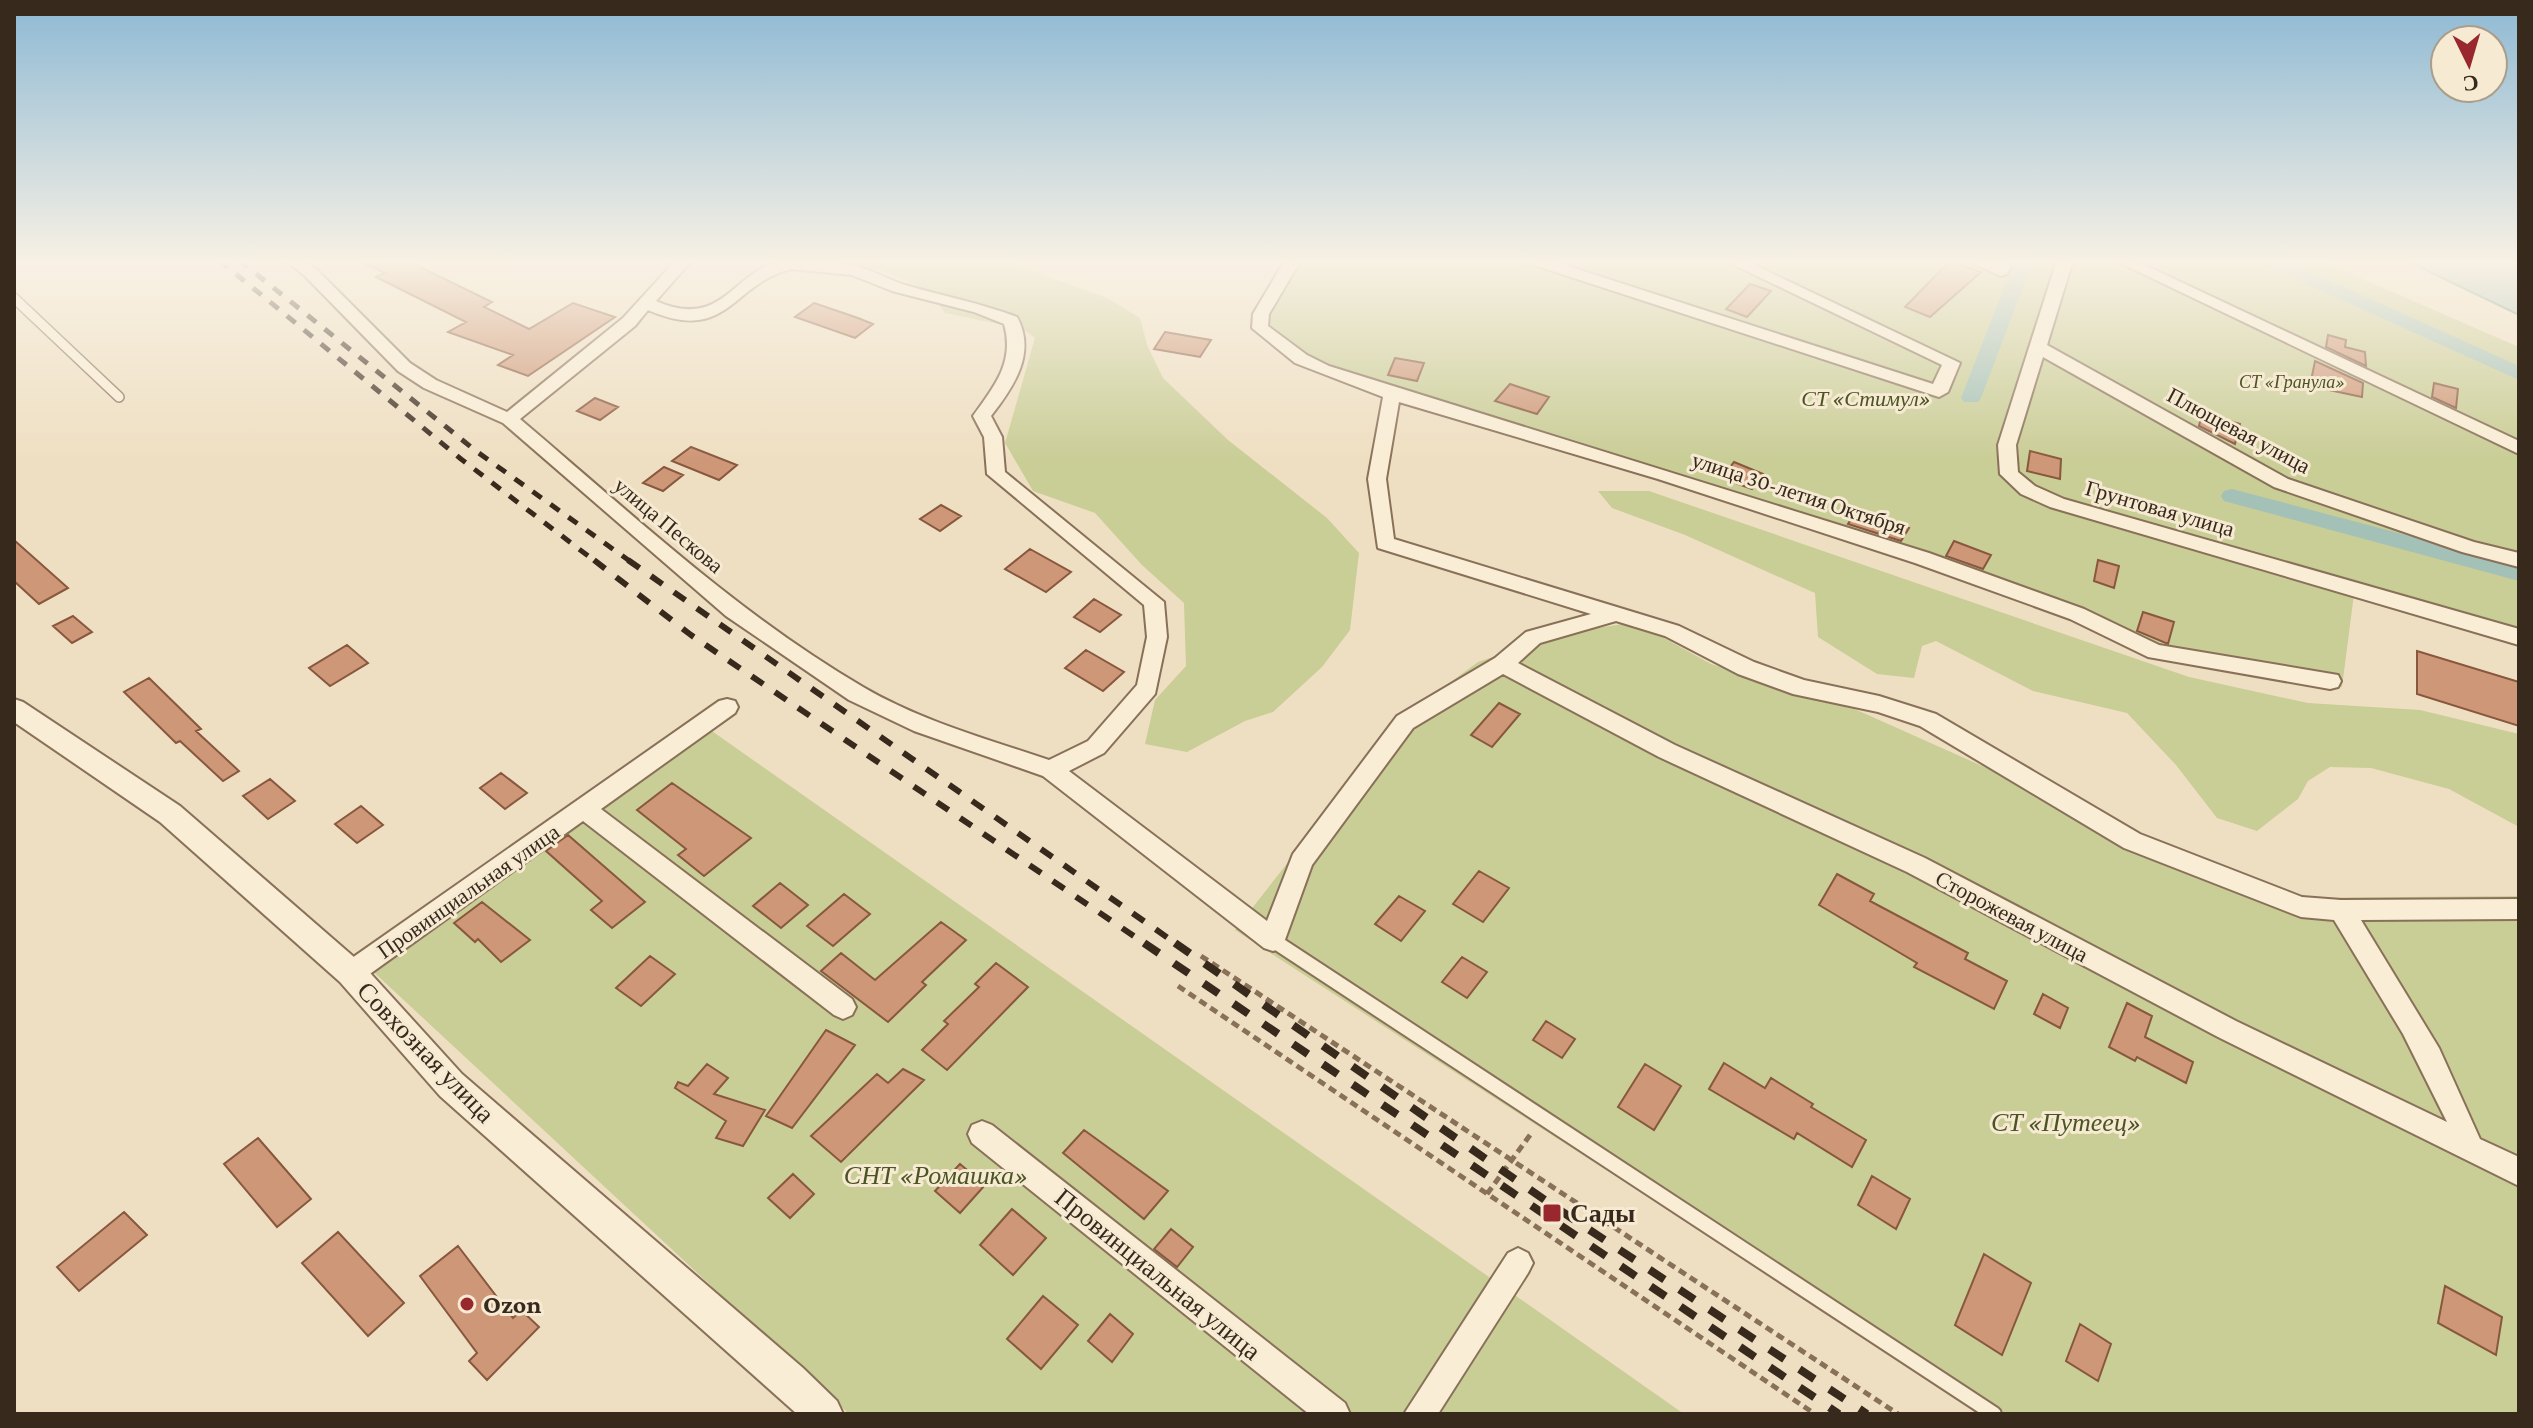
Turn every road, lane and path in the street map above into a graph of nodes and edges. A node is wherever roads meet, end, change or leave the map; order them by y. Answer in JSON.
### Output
{"nodes":[{"id":1,"x":44,"y":327,"type":"edge"},
{"id":2,"x":364,"y":327,"type":"edge"},
{"id":3,"x":623,"y":327,"type":"edge"},
{"id":4,"x":1013,"y":327,"type":"edge"},
{"id":5,"x":1260,"y":327,"type":"edge"},
{"id":6,"x":1738,"y":327,"type":"edge"},
{"id":7,"x":1874,"y":327,"type":"edge"},
{"id":8,"x":2044,"y":327,"type":"edge"},
{"id":9,"x":2263,"y":327,"type":"edge"},
{"id":10,"x":2038,"y":347,"type":"junction"},
{"id":11,"x":1392,"y":394,"type":"junction"},
{"id":12,"x":119,"y":397,"type":"dead end"},
{"id":13,"x":509,"y":419,"type":"junction"},
{"id":14,"x":2519,"y":448,"type":"edge"},
{"id":15,"x":2519,"y":560,"type":"edge"},
{"id":16,"x":1620,"y":613,"type":"junction"},
{"id":17,"x":2519,"y":637,"type":"edge"},
{"id":18,"x":1503,"y":664,"type":"junction"},
{"id":19,"x":2330,"y":681,"type":"dead end"},
{"id":20,"x":727,"y":707,"type":"dead end"},
{"id":21,"x":14,"y":709,"type":"edge"},
{"id":22,"x":1051,"y":770,"type":"junction"},
{"id":23,"x":584,"y":809,"type":"junction"},
{"id":24,"x":2519,"y":909,"type":"edge"},
{"id":25,"x":2341,"y":910,"type":"junction"},
{"id":26,"x":1273,"y":940,"type":"junction"},
{"id":27,"x":1201,"y":956,"type":"dead end"},
{"id":28,"x":351,"y":973,"type":"junction"},
{"id":29,"x":1178,"y":986,"type":"dead end"},
{"id":30,"x":843,"y":1007,"type":"dead end"},
{"id":31,"x":1544,"y":1118,"type":"junction"},
{"id":32,"x":982,"y":1134,"type":"dead end"},
{"id":33,"x":2469,"y":1147,"type":"junction"},
{"id":34,"x":1510,"y":1159,"type":"junction"},
{"id":35,"x":2519,"y":1172,"type":"edge"},
{"id":36,"x":1487,"y":1194,"type":"junction"},
{"id":37,"x":1518,"y":1263,"type":"dead end"},
{"id":38,"x":824,"y":1414,"type":"edge"},
{"id":39,"x":1334,"y":1414,"type":"edge"},
{"id":40,"x":1420,"y":1414,"type":"edge"},
{"id":41,"x":1815,"y":1414,"type":"edge"},
{"id":42,"x":1898,"y":1414,"type":"edge"},
{"id":43,"x":1994,"y":1414,"type":"edge"}],
"edges":[{"from":1,"to":12,"type":"lane"},
{"from":2,"to":13,"type":"street","name":"улица Пескова"},
{"from":3,"to":13,"type":"street"},
{"from":4,"to":22,"type":"street"},
{"from":5,"to":11,"type":"street","name":"улица 30-летия Октября"},
{"from":6,"to":7,"type":"street"},
{"from":8,"to":10,"type":"street","name":"Грунтовая улица"},
{"from":9,"to":14,"type":"street"},
{"from":10,"to":15,"type":"street","name":"Плющевая улица"},
{"from":10,"to":17,"type":"street","name":"Грунтовая улица"},
{"from":11,"to":16,"type":"street"},
{"from":11,"to":19,"type":"street","name":"улица 30-летия Октября"},
{"from":13,"to":22,"type":"street","name":"улица Пескова"},
{"from":16,"to":18,"type":"street"},
{"from":16,"to":25,"type":"street"},
{"from":18,"to":26,"type":"street"},
{"from":18,"to":33,"type":"street","name":"Сторожевая улица"},
{"from":20,"to":23,"type":"street","name":"Провинциальная улица"},
{"from":21,"to":28,"type":"street","name":"Совхозная улица"},
{"from":22,"to":26,"type":"street","name":"улица Пескова"},
{"from":23,"to":28,"type":"street","name":"Провинциальная улица"},
{"from":23,"to":30,"type":"street"},
{"from":24,"to":25,"type":"street"},
{"from":25,"to":33,"type":"street"},
{"from":26,"to":31,"type":"lane"},
{"from":27,"to":34,"type":"path"},
{"from":28,"to":38,"type":"street","name":"Совхозная улица"},
{"from":29,"to":36,"type":"path"},
{"from":31,"to":34,"type":"path"},
{"from":31,"to":43,"type":"lane"},
{"from":32,"to":39,"type":"street","name":"Провинциальная улица"},
{"from":33,"to":35,"type":"street","name":"Сторожевая улица"},
{"from":34,"to":36,"type":"path"},
{"from":34,"to":42,"type":"path"},
{"from":36,"to":41,"type":"path"},
{"from":37,"to":40,"type":"street"}]}
